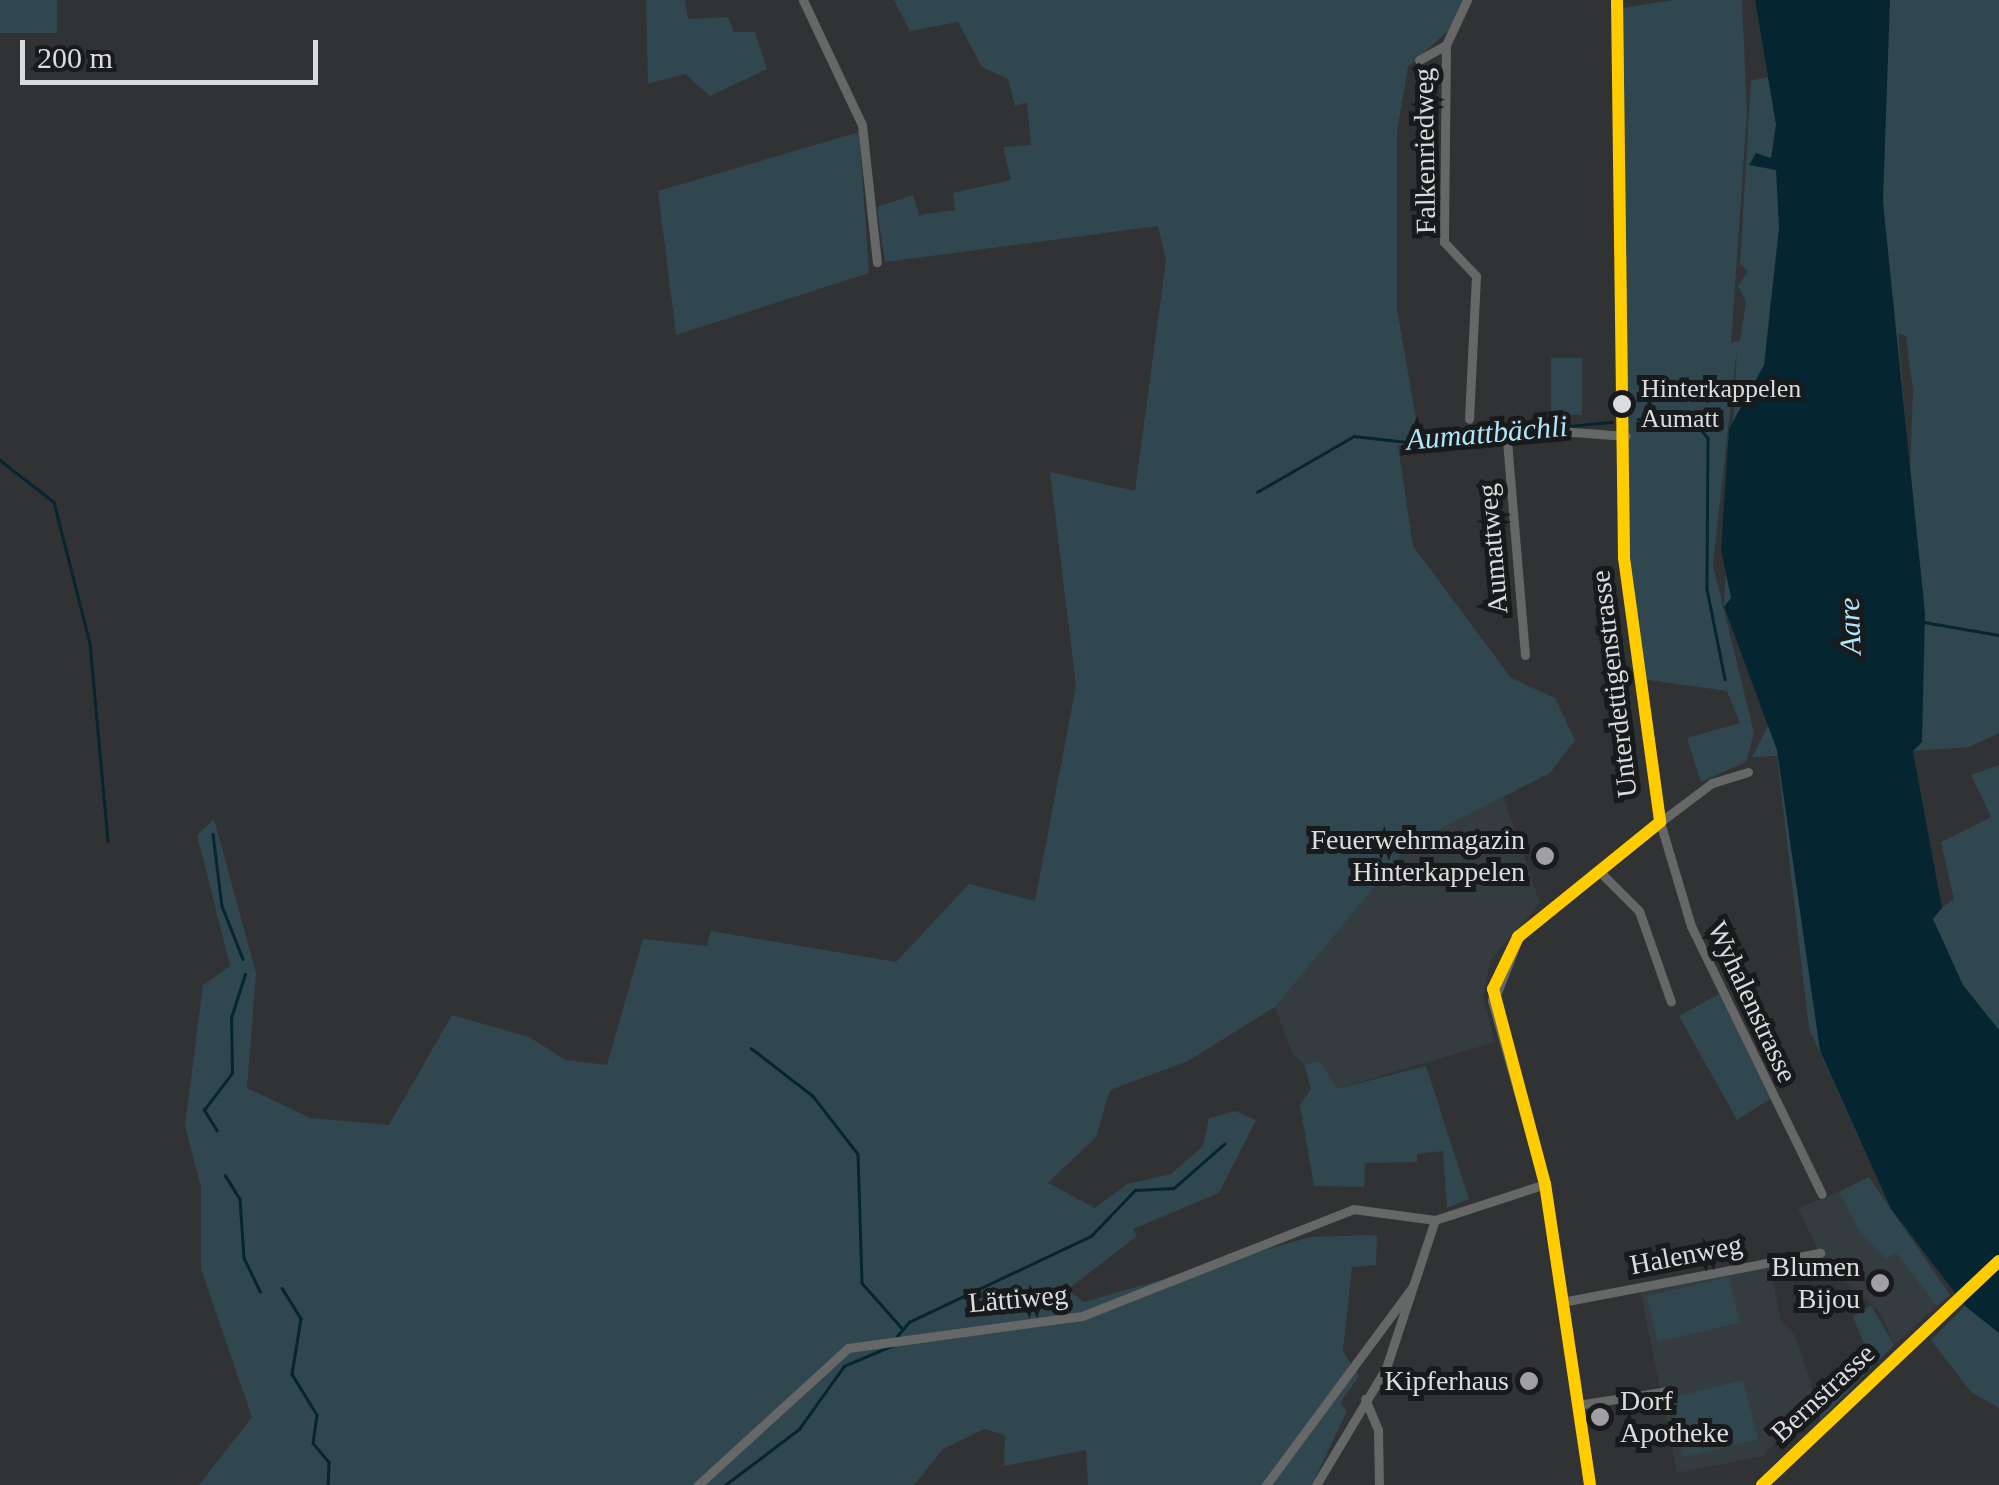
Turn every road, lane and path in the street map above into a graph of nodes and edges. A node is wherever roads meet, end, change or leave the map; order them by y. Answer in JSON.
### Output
{"nodes":[{"id":1,"x":803,"y":0,"type":"edge"},
{"id":2,"x":1467,"y":0,"type":"edge"},
{"id":3,"x":1616,"y":0,"type":"edge"},
{"id":4,"x":1446,"y":46,"type":"junction"},
{"id":5,"x":1419,"y":60,"type":"dead end"},
{"id":6,"x":877,"y":262,"type":"dead end"},
{"id":7,"x":1469,"y":418,"type":"dead end"},
{"id":8,"x":1626,"y":436,"type":"junction"},
{"id":9,"x":1525,"y":655,"type":"dead end"},
{"id":10,"x":1748,"y":772,"type":"dead end"},
{"id":11,"x":1660,"y":822,"type":"junction"},
{"id":12,"x":1598,"y":870,"type":"junction"},
{"id":13,"x":1671,"y":1002,"type":"dead end"},
{"id":14,"x":1545,"y":1184,"type":"junction"},
{"id":15,"x":1822,"y":1194,"type":"dead end"},
{"id":16,"x":1435,"y":1220,"type":"junction"},
{"id":17,"x":1820,"y":1254,"type":"dead end"},
{"id":18,"x":1999,"y":1261,"type":"edge"},
{"id":19,"x":1412,"y":1286,"type":"junction"},
{"id":20,"x":1562,"y":1302,"type":"junction"},
{"id":21,"x":1669,"y":1391,"type":"dead end"},
{"id":22,"x":1365,"y":1399,"type":"junction"},
{"id":23,"x":1577,"y":1405,"type":"junction"},
{"id":24,"x":698,"y":1485,"type":"edge"},
{"id":25,"x":1266,"y":1485,"type":"edge"},
{"id":26,"x":1316,"y":1485,"type":"edge"},
{"id":27,"x":1379,"y":1485,"type":"edge"},
{"id":28,"x":1590,"y":1485,"type":"edge"},
{"id":29,"x":1762,"y":1485,"type":"edge"}],
"edges":[{"from":1,"to":6,"type":"street"},
{"from":2,"to":4,"type":"street","name":"Falkenriedweg"},
{"from":3,"to":8,"type":"street","name":"Unterdettigenstrasse"},
{"from":4,"to":5,"type":"street","name":"Falkenriedweg"},
{"from":4,"to":7,"type":"street","name":"Falkenriedweg"},
{"from":8,"to":9,"type":"street","name":"Aumattweg"},
{"from":8,"to":11,"type":"street","name":"Unterdettigenstrasse"},
{"from":10,"to":11,"type":"street"},
{"from":11,"to":12,"type":"street"},
{"from":11,"to":15,"type":"street","name":"Wyhalenstrasse"},
{"from":12,"to":13,"type":"street"},
{"from":12,"to":14,"type":"street"},
{"from":14,"to":16,"type":"street"},
{"from":14,"to":20,"type":"street"},
{"from":16,"to":19,"type":"street"},
{"from":16,"to":24,"type":"street","name":"Lättiweg"},
{"from":17,"to":20,"type":"street","name":"Halenweg"},
{"from":18,"to":29,"type":"main road","name":"Bernstrasse"},
{"from":19,"to":22,"type":"street"},
{"from":19,"to":25,"type":"street"},
{"from":20,"to":23,"type":"street"},
{"from":21,"to":23,"type":"street"},
{"from":22,"to":26,"type":"street"},
{"from":22,"to":27,"type":"street"},
{"from":23,"to":28,"type":"street"}]}
